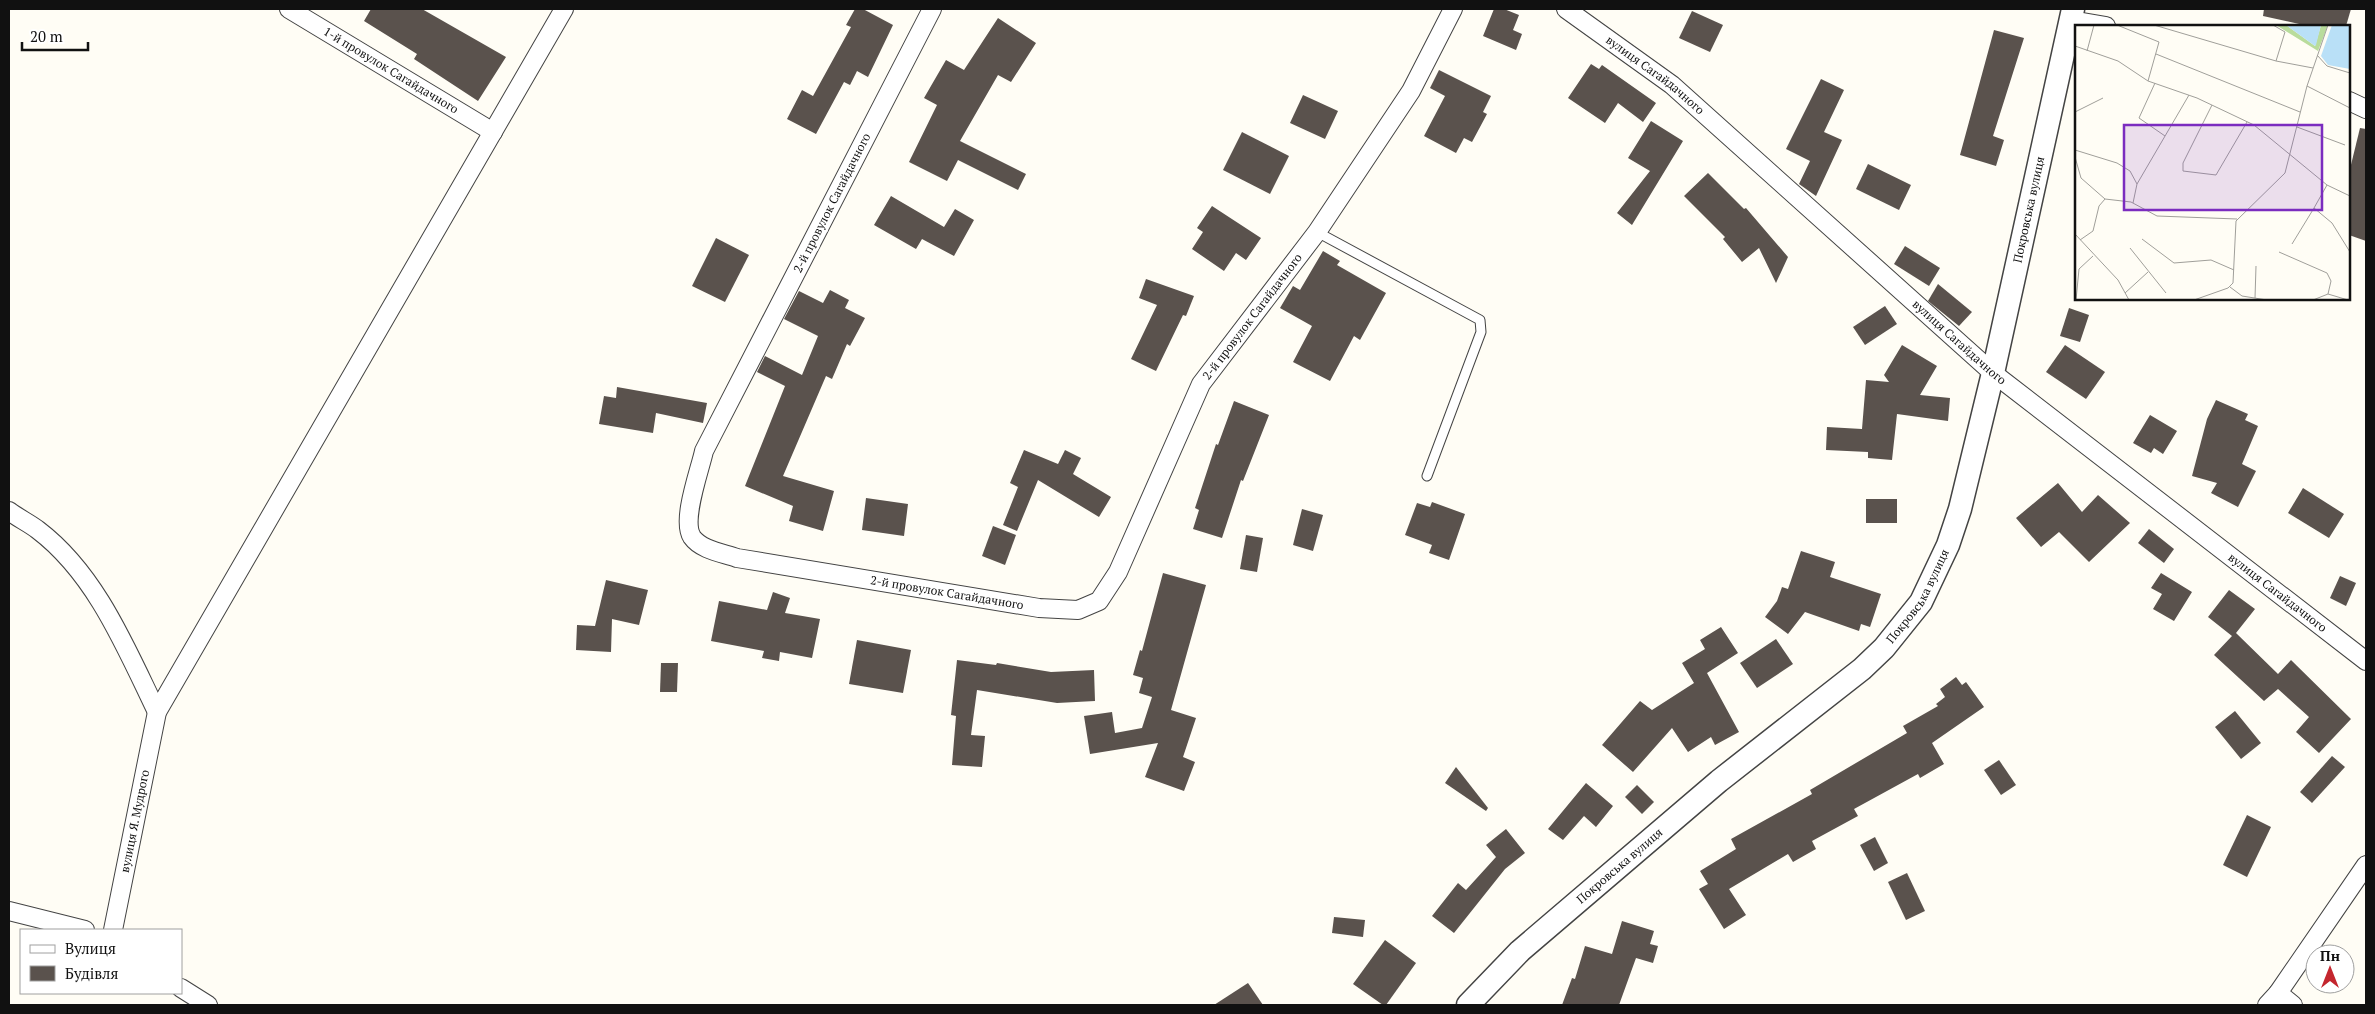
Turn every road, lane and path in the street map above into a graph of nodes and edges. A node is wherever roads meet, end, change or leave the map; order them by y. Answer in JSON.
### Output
{"nodes":[{"id":1,"x":289,"y":9,"type":"edge"},
{"id":2,"x":564,"y":9,"type":"edge"},
{"id":3,"x":932,"y":9,"type":"edge"},
{"id":4,"x":1453,"y":9,"type":"edge"},
{"id":5,"x":1566,"y":9,"type":"edge"},
{"id":6,"x":2072,"y":14,"type":"edge"},
{"id":7,"x":2103,"y":25,"type":"edge"},
{"id":8,"x":2350,"y":101,"type":"edge"},
{"id":9,"x":2366,"y":109,"type":"edge"},
{"id":10,"x":493,"y":132,"type":"junction"},
{"id":11,"x":1317,"y":232,"type":"junction"},
{"id":12,"x":1993,"y":373,"type":"junction"},
{"id":13,"x":1427,"y":476,"type":"dead end"},
{"id":14,"x":9,"y":511,"type":"edge"},
{"id":15,"x":2366,"y":661,"type":"edge"},
{"id":16,"x":156,"y":712,"type":"junction"},
{"id":17,"x":2366,"y":865,"type":"edge"},
{"id":18,"x":9,"y":912,"type":"edge"},
{"id":19,"x":81,"y":929,"type":"edge"},
{"id":20,"x":114,"y":929,"type":"edge"},
{"id":21,"x":182,"y":989,"type":"edge"},
{"id":22,"x":2273,"y":999,"type":"edge"},
{"id":23,"x":208,"y":1005,"type":"edge"},
{"id":24,"x":1468,"y":1005,"type":"edge"},
{"id":25,"x":2293,"y":1005,"type":"edge"}],
"edges":[{"from":1,"to":10,"type":"street","name":"1-й провулок Сагайдачного"},
{"from":2,"to":10,"type":"street","name":"вулиця Я. Мудрого"},
{"from":3,"to":11,"type":"street","name":"2-й провулок Сагайдачного"},
{"from":4,"to":11,"type":"street","name":"2-й провулок Сагайдачного"},
{"from":5,"to":12,"type":"street","name":"вулиця Сагайдачного"},
{"from":6,"to":7,"type":"street"},
{"from":6,"to":12,"type":"street","name":"Покровська вулиця"},
{"from":8,"to":9,"type":"street"},
{"from":10,"to":16,"type":"street","name":"вулиця Я. Мудрого"},
{"from":11,"to":13,"type":"lane"},
{"from":12,"to":15,"type":"street","name":"вулиця Сагайдачного"},
{"from":12,"to":24,"type":"street","name":"Покровська вулиця"},
{"from":14,"to":16,"type":"street"},
{"from":16,"to":20,"type":"street","name":"вулиця Я. Мудрого"},
{"from":17,"to":22,"type":"street"},
{"from":18,"to":19,"type":"street"},
{"from":21,"to":23,"type":"street"},
{"from":22,"to":25,"type":"street"}]}
